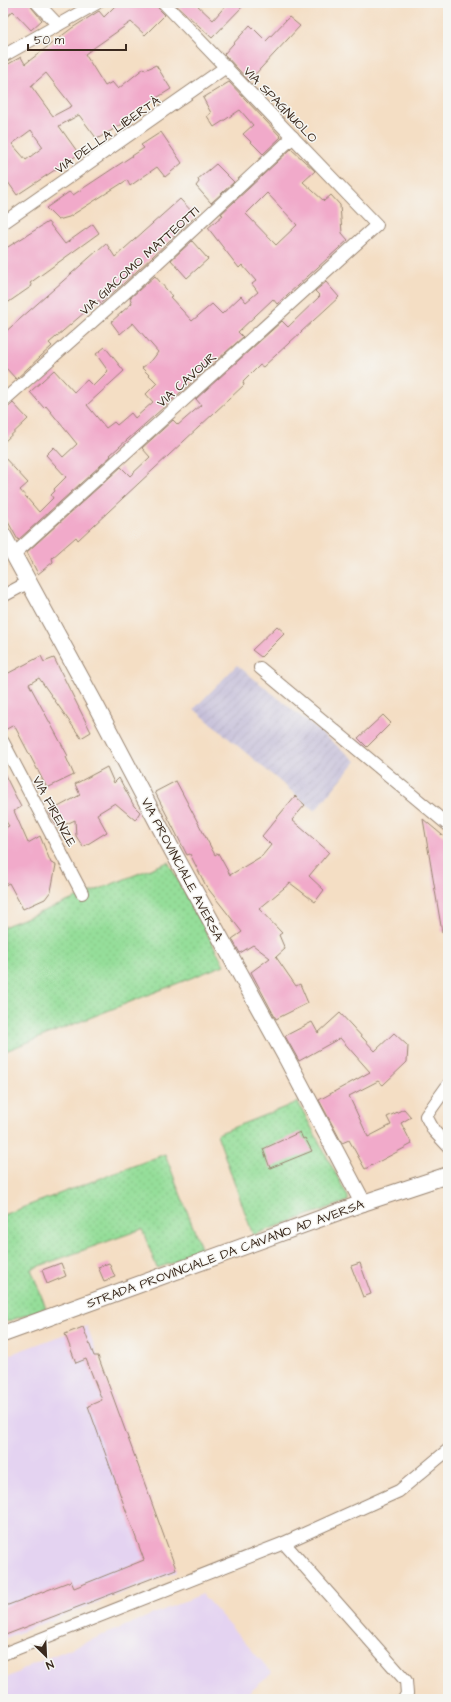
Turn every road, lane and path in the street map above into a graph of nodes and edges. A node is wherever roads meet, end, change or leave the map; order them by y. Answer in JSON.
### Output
{"nodes":[{"id":1,"x":37,"y":3,"type":"edge"},
{"id":2,"x":98,"y":3,"type":"edge"},
{"id":3,"x":164,"y":3,"type":"edge"},
{"id":4,"x":58,"y":26,"type":"junction"},
{"id":5,"x":3,"y":56,"type":"edge"},
{"id":6,"x":226,"y":67,"type":"junction"},
{"id":7,"x":293,"y":137,"type":"junction"},
{"id":8,"x":3,"y":223,"type":"edge"},
{"id":9,"x":377,"y":225,"type":"joint"},
{"id":10,"x":3,"y":402,"type":"edge"},
{"id":11,"x":3,"y":534,"type":"edge"},
{"id":12,"x":14,"y":554,"type":"junction"},
{"id":13,"x":29,"y":582,"type":"junction"},
{"id":14,"x":3,"y":596,"type":"edge"},
{"id":15,"x":260,"y":668,"type":"dead end"},
{"id":16,"x":3,"y":742,"type":"edge"},
{"id":17,"x":448,"y":825,"type":"edge"},
{"id":18,"x":82,"y":893,"type":"dead end"},
{"id":19,"x":448,"y":1085,"type":"edge"},
{"id":20,"x":448,"y":1146,"type":"edge"},
{"id":21,"x":448,"y":1175,"type":"edge"},
{"id":22,"x":363,"y":1203,"type":"junction"},
{"id":23,"x":3,"y":1334,"type":"edge"},
{"id":24,"x":448,"y":1450,"type":"edge"},
{"id":25,"x":284,"y":1543,"type":"junction"},
{"id":26,"x":3,"y":1654,"type":"edge"},
{"id":27,"x":404,"y":1699,"type":"edge"}],
"edges":[{"from":1,"to":4,"type":"street"},
{"from":2,"to":4,"type":"street"},
{"from":3,"to":6,"type":"street","name":"VIA SPAGNUOLO"},
{"from":4,"to":5,"type":"street"},
{"from":6,"to":7,"type":"street","name":"VIA SPAGNUOLO"},
{"from":6,"to":8,"type":"street","name":"VIA DELLA LIBERTÀ"},
{"from":7,"to":9,"type":"street","name":"VIA SPAGNUOLO"},
{"from":7,"to":10,"type":"street","name":"VIA GIACOMO MATTEOTTI"},
{"from":9,"to":12,"type":"street","name":"VIA CAVOUR"},
{"from":11,"to":12,"type":"street","name":"VIA PROVINCIALE AVERSA"},
{"from":12,"to":13,"type":"street","name":"VIA PROVINCIALE AVERSA"},
{"from":13,"to":14,"type":"street"},
{"from":13,"to":22,"type":"street","name":"VIA PROVINCIALE AVERSA"},
{"from":15,"to":17,"type":"street"},
{"from":16,"to":18,"type":"street","name":"VIA FIRENZE"},
{"from":19,"to":20,"type":"street"},
{"from":21,"to":22,"type":"street","name":"STRADA PROVINCIALE DA CAIVANO AD AVERSA"},
{"from":22,"to":23,"type":"street","name":"STRADA PROVINCIALE DA CAIVANO AD AVERSA"},
{"from":24,"to":25,"type":"street"},
{"from":25,"to":26,"type":"street"},
{"from":25,"to":27,"type":"street"}]}
